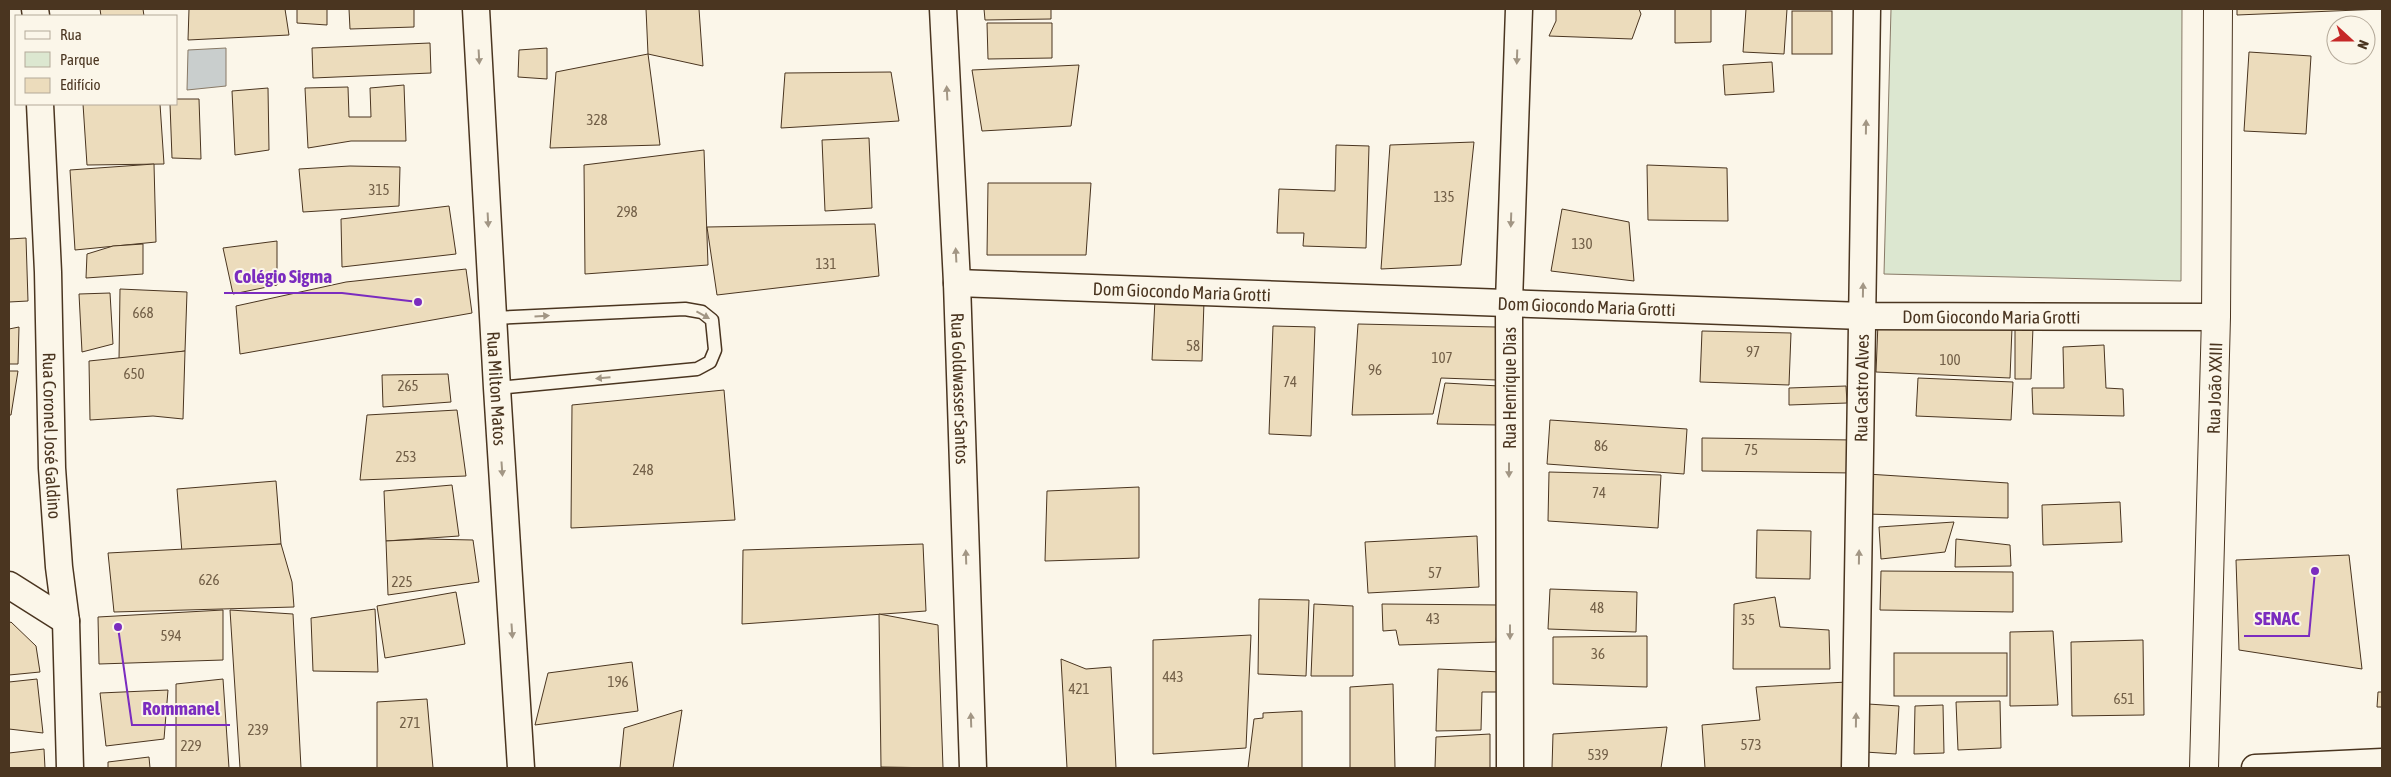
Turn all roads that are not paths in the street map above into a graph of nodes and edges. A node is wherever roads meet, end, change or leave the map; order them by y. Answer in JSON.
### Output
{"nodes":[{"id":1,"x":476,"y":9,"type":"edge"},
{"id":2,"x":943,"y":9,"type":"edge"},
{"id":3,"x":1519,"y":9,"type":"edge"},
{"id":4,"x":1867,"y":9,"type":"edge"},
{"id":5,"x":2218,"y":9,"type":"edge"},
{"id":6,"x":40,"y":105,"type":"edge"},
{"id":7,"x":957,"y":284,"type":"junction"},
{"id":8,"x":1509,"y":302,"type":"junction"},
{"id":9,"x":1862,"y":316,"type":"junction"},
{"id":10,"x":2216,"y":317,"type":"junction"},
{"id":11,"x":494,"y":318,"type":"junction"},
{"id":12,"x":497,"y":388,"type":"junction"},
{"id":13,"x":9,"y":585,"type":"edge"},
{"id":14,"x":66,"y":620,"type":"junction"},
{"id":15,"x":2382,"y":762,"type":"edge"},
{"id":16,"x":70,"y":768,"type":"edge"},
{"id":17,"x":521,"y":768,"type":"edge"},
{"id":18,"x":973,"y":768,"type":"edge"},
{"id":19,"x":1510,"y":768,"type":"edge"},
{"id":20,"x":1856,"y":768,"type":"edge"},
{"id":21,"x":2204,"y":768,"type":"edge"},
{"id":22,"x":2255,"y":768,"type":"edge"}],
"edges":[{"from":1,"to":11,"type":"street","name":"Rua Milton Matos","one_way":true},
{"from":7,"to":2,"type":"street","name":"Rua Goldwasser Santos","one_way":true},
{"from":3,"to":8,"type":"street","name":"Rua Henrique Dias","one_way":true},
{"from":9,"to":4,"type":"street","name":"Rua Castro Alves","one_way":true},
{"from":5,"to":10,"type":"street","name":"Rua João XXIII"},
{"from":6,"to":14,"type":"street","name":"Rua Coronel José Galdino"},
{"from":7,"to":8,"type":"street","name":"Dom Giocondo Maria Grotti"},
{"from":18,"to":7,"type":"street","name":"Rua Goldwasser Santos","one_way":true},
{"from":8,"to":9,"type":"street","name":"Dom Giocondo Maria Grotti"},
{"from":8,"to":19,"type":"street","name":"Rua Henrique Dias","one_way":true},
{"from":9,"to":10,"type":"street","name":"Dom Giocondo Maria Grotti"},
{"from":20,"to":9,"type":"street","name":"Rua Castro Alves","one_way":true},
{"from":10,"to":21,"type":"street","name":"Rua João XXIII"},
{"from":11,"to":12,"type":"street","name":"Rua Milton Matos"},
{"from":11,"to":12,"type":"lane","one_way":true},
{"from":12,"to":17,"type":"street","name":"Rua Milton Matos","one_way":true},
{"from":13,"to":14,"type":"street"},
{"from":14,"to":16,"type":"street","name":"Rua Coronel José Galdino"},
{"from":15,"to":22,"type":"street"}]}
